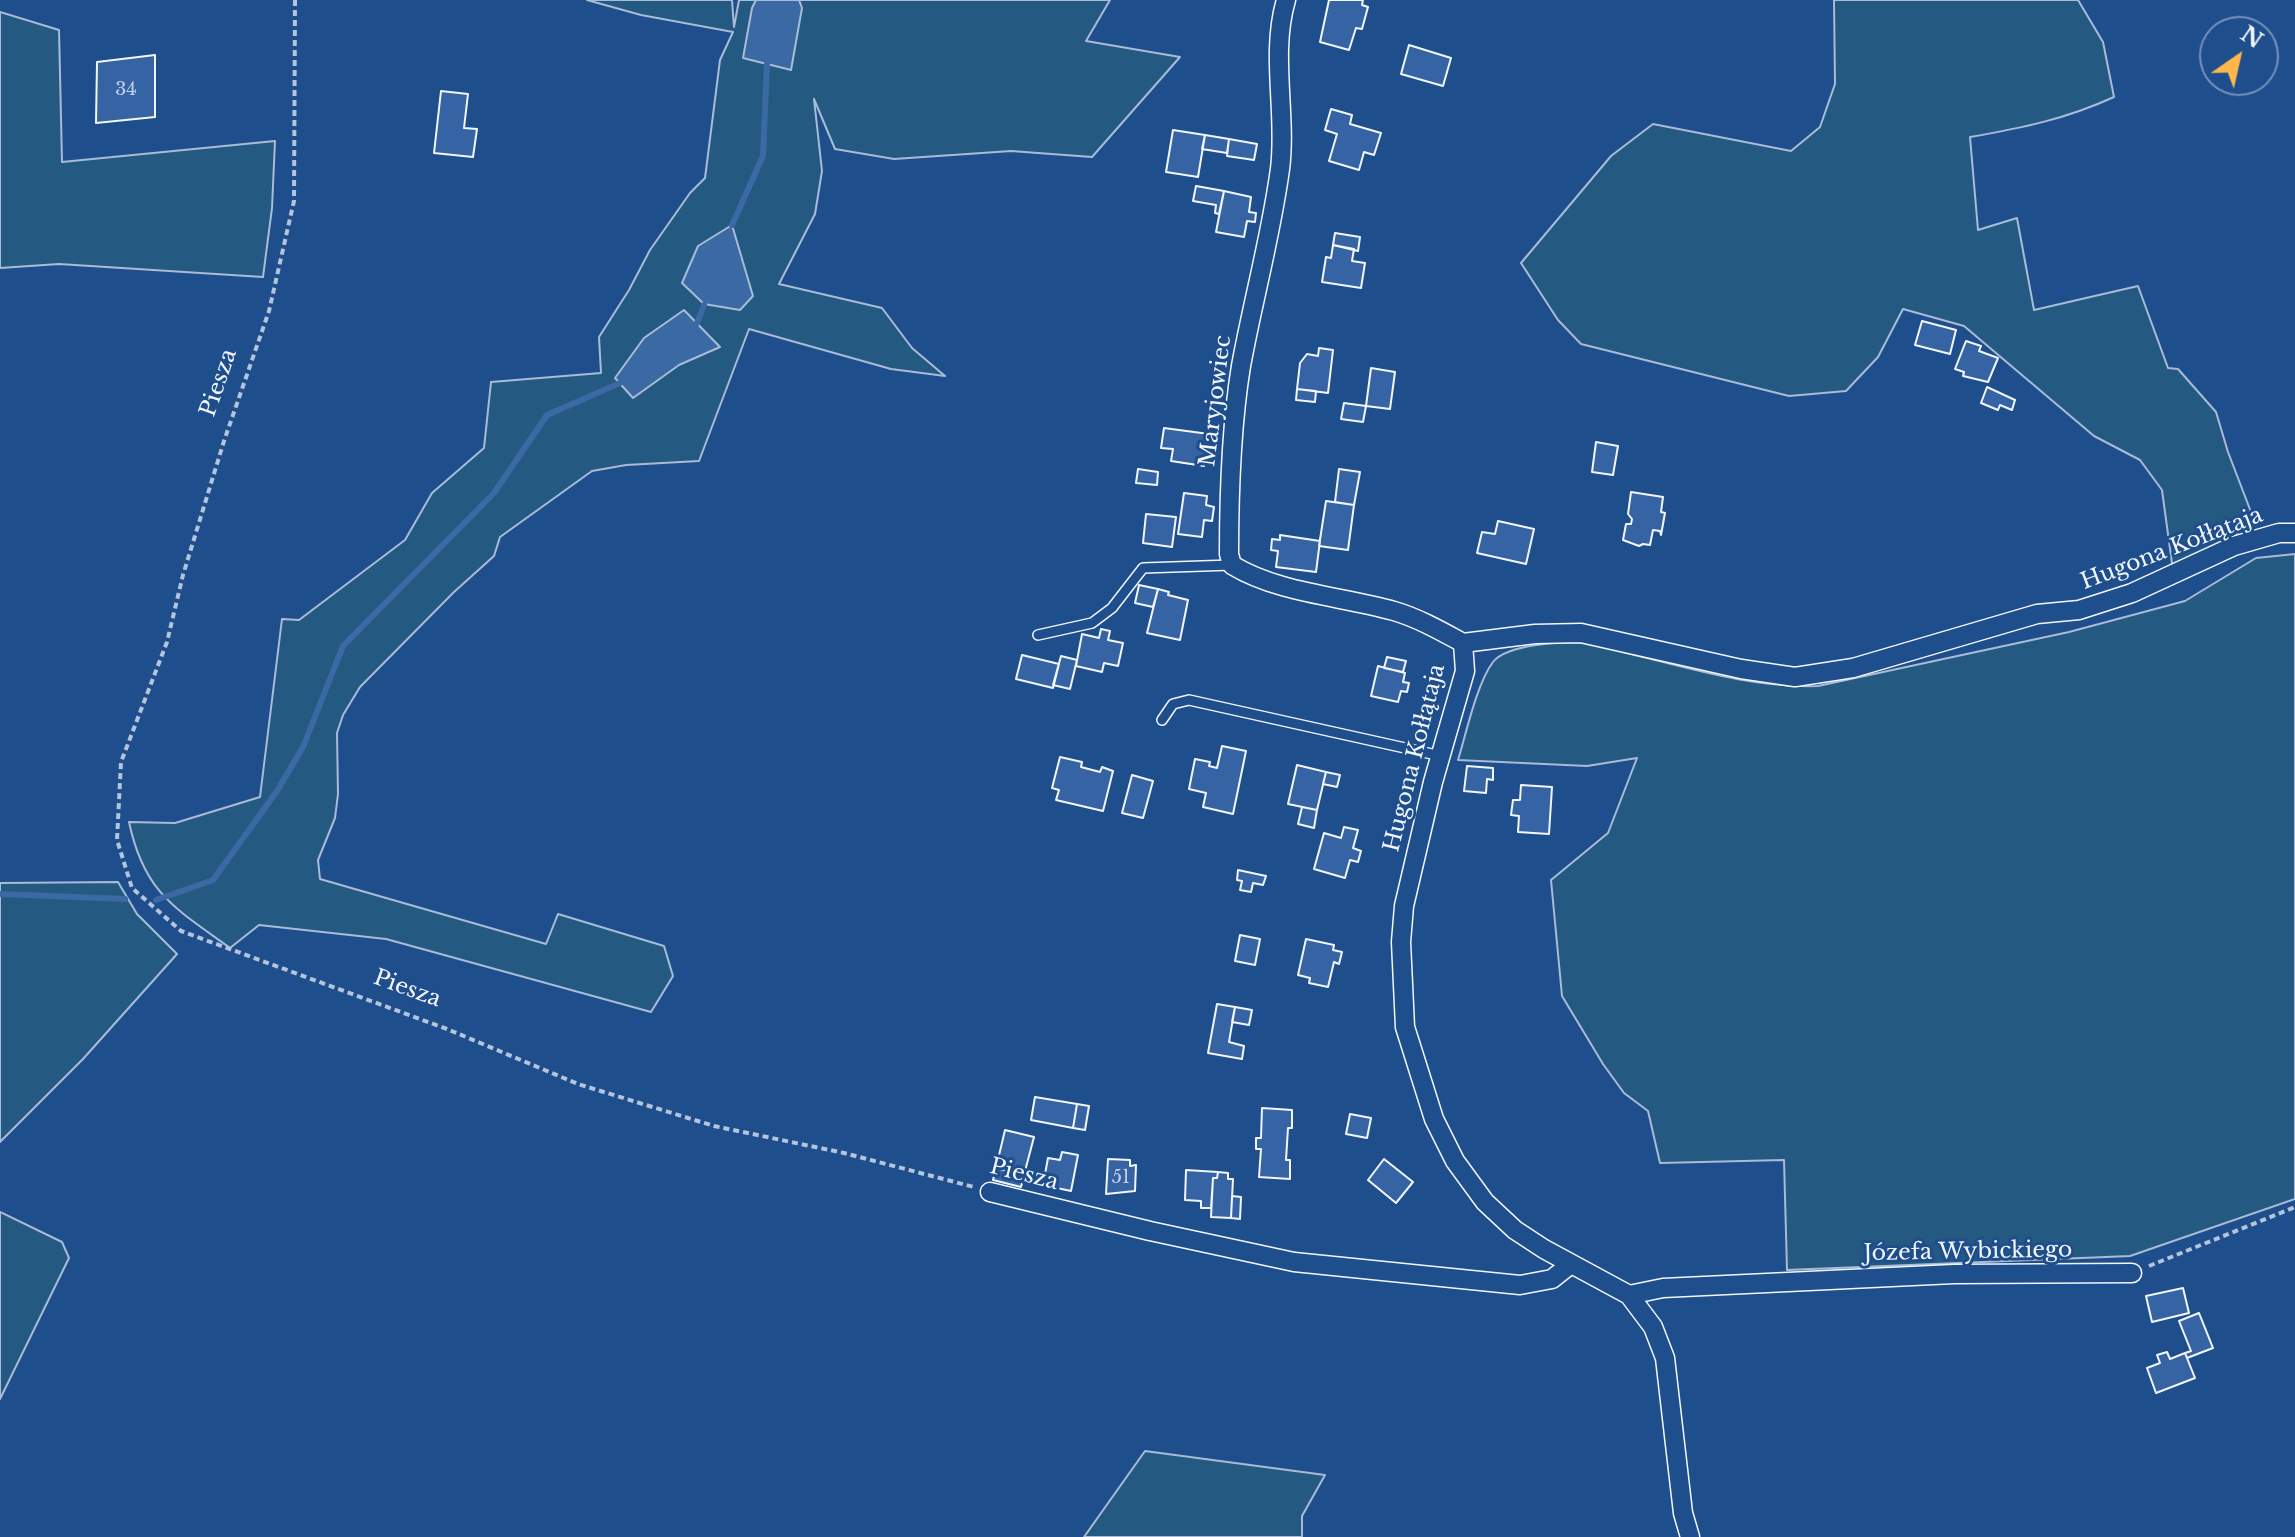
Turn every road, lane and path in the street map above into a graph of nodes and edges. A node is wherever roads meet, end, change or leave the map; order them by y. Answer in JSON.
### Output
{"nodes":[{"id":1,"x":295,"y":0,"type":"edge"},
{"id":2,"x":1286,"y":0,"type":"edge"},
{"id":3,"x":2295,"y":533,"type":"edge"},
{"id":4,"x":1232,"y":565,"type":"junction"},
{"id":5,"x":1038,"y":635,"type":"dead end"},
{"id":6,"x":1463,"y":643,"type":"junction"},
{"id":7,"x":1162,"y":720,"type":"dead end"},
{"id":8,"x":1441,"y":756,"type":"junction"},
{"id":9,"x":990,"y":1192,"type":"joint"},
{"id":10,"x":2295,"y":1207,"type":"edge"},
{"id":11,"x":1571,"y":1264,"type":"junction"},
{"id":12,"x":2132,"y":1273,"type":"joint"},
{"id":13,"x":1629,"y":1295,"type":"junction"},
{"id":14,"x":1690,"y":1537,"type":"edge"}],
"edges":[{"from":1,"to":9,"type":"path","name":"Piesza"},
{"from":2,"to":4,"type":"street","name":"Maryjowiec"},
{"from":3,"to":6,"type":"street","name":"Hugona Kołłątaja"},
{"from":4,"to":5,"type":"lane"},
{"from":4,"to":6,"type":"street"},
{"from":6,"to":8,"type":"street","name":"Hugona Kołłątaja"},
{"from":7,"to":8,"type":"lane"},
{"from":8,"to":11,"type":"street","name":"Hugona Kołłątaja"},
{"from":9,"to":11,"type":"street","name":"Piesza"},
{"from":10,"to":12,"type":"path"},
{"from":11,"to":13,"type":"street","name":"Hugona Kołłątaja"},
{"from":12,"to":13,"type":"street","name":"Józefa Wybickiego"},
{"from":13,"to":14,"type":"street","name":"Hugona Kołłątaja"}]}
